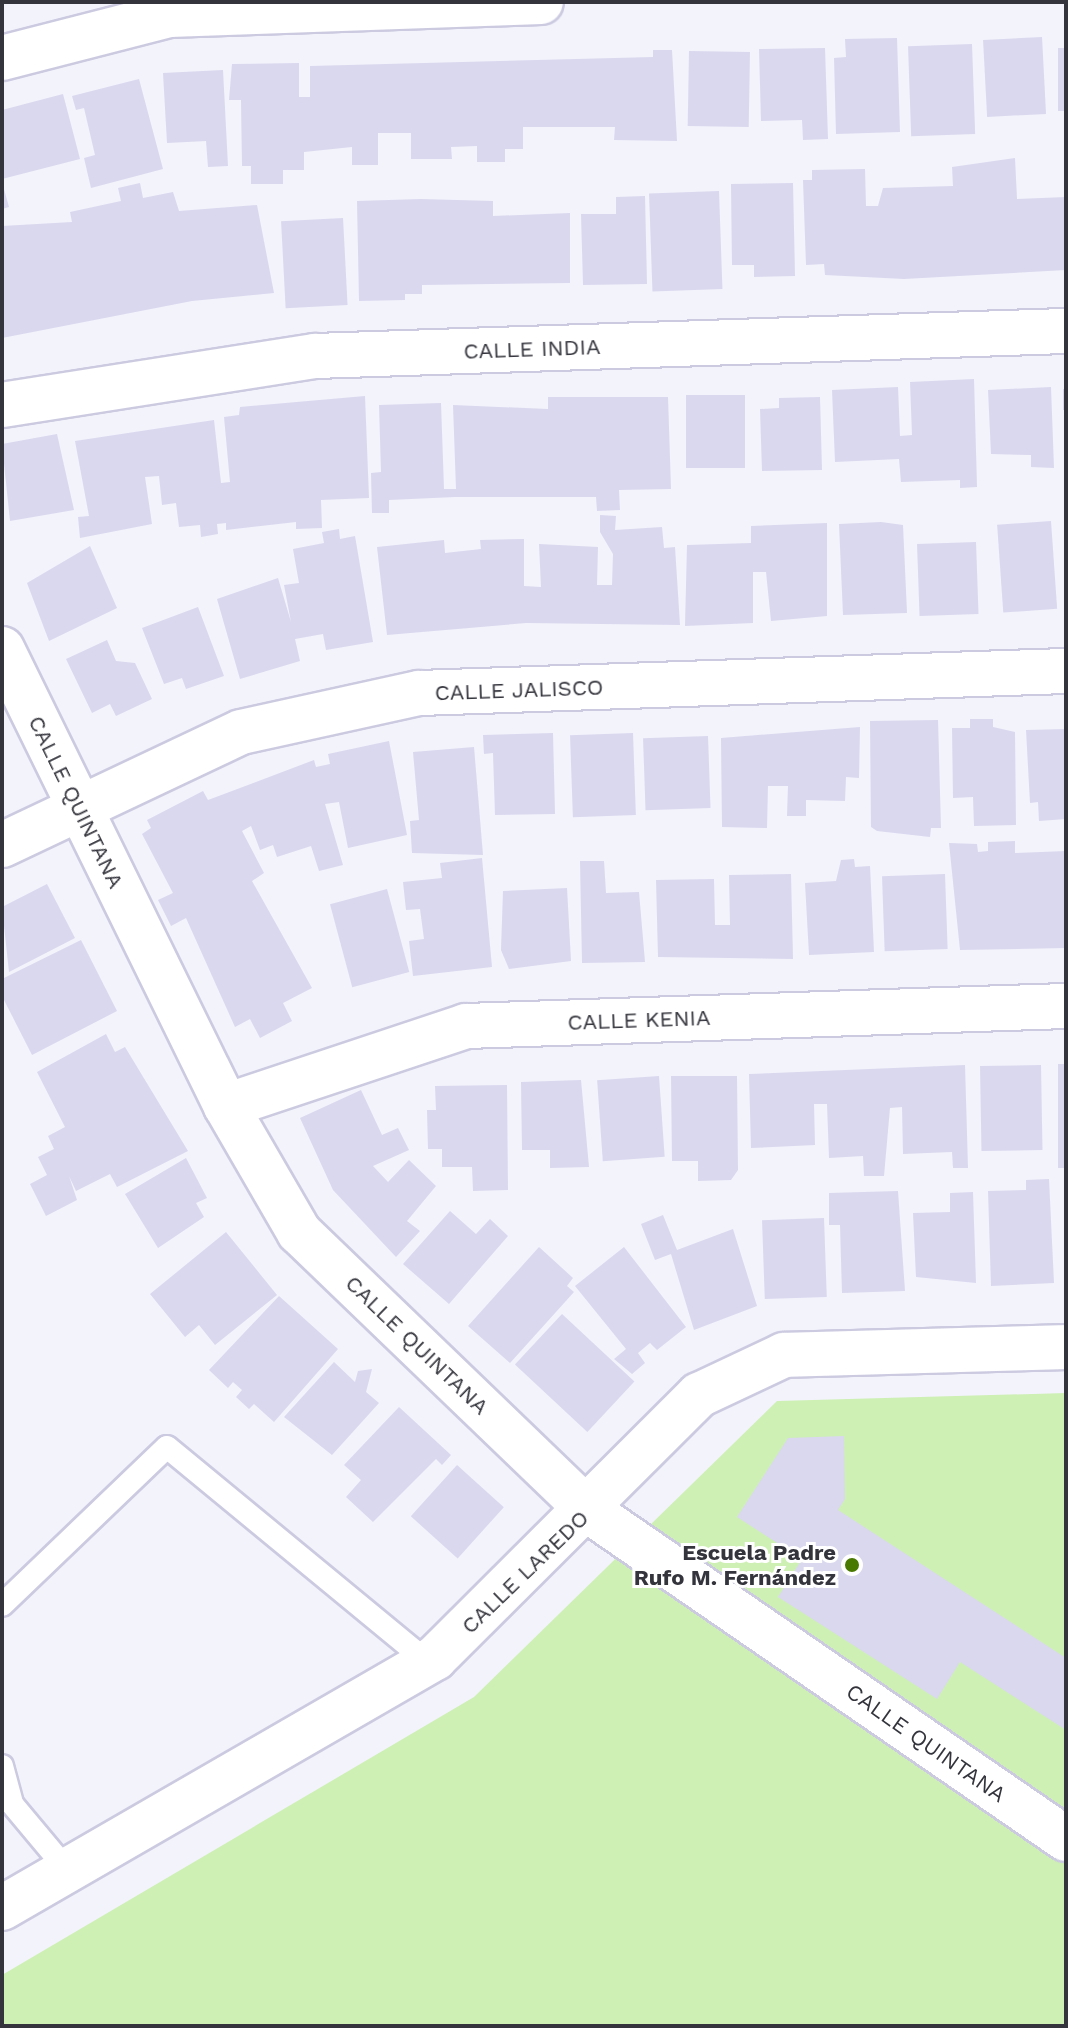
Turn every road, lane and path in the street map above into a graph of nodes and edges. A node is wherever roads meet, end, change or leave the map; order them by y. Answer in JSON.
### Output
{"nodes":[{"id":1,"x":541,"y":2,"type":"edge"},
{"id":2,"x":2,"y":58,"type":"edge"},
{"id":3,"x":1066,"y":331,"type":"edge"},
{"id":4,"x":2,"y":405,"type":"edge"},
{"id":5,"x":2,"y":649,"type":"edge"},
{"id":6,"x":1066,"y":671,"type":"edge"},
{"id":7,"x":77,"y":807,"type":"junction"},
{"id":8,"x":2,"y":845,"type":"edge"},
{"id":9,"x":1066,"y":1006,"type":"edge"},
{"id":10,"x":226,"y":1106,"type":"junction"},
{"id":11,"x":1066,"y":1347,"type":"edge"},
{"id":12,"x":589,"y":1511,"type":"junction"},
{"id":13,"x":2,"y":1605,"type":"edge"},
{"id":14,"x":428,"y":1662,"type":"junction"},
{"id":15,"x":2,"y":1766,"type":"edge"},
{"id":16,"x":7,"y":1808,"type":"edge"},
{"id":17,"x":1066,"y":1839,"type":"edge"},
{"id":18,"x":68,"y":1871,"type":"junction"},
{"id":19,"x":2,"y":1908,"type":"edge"}],
"edges":[{"from":1,"to":2,"type":"street"},
{"from":3,"to":4,"type":"street","name":"CALLE INDIA"},
{"from":5,"to":7,"type":"street","name":"CALLE QUINTANA"},
{"from":6,"to":7,"type":"street","name":"CALLE JALISCO"},
{"from":7,"to":8,"type":"street","name":"CALLE JALISCO"},
{"from":7,"to":10,"type":"street","name":"CALLE QUINTANA"},
{"from":9,"to":10,"type":"street","name":"CALLE KENIA"},
{"from":10,"to":12,"type":"street","name":"CALLE QUINTANA"},
{"from":11,"to":12,"type":"street","name":"CALLE LAREDO"},
{"from":12,"to":14,"type":"street","name":"CALLE LAREDO"},
{"from":12,"to":17,"type":"street","name":"CALLE QUINTANA"},
{"from":13,"to":14,"type":"lane"},
{"from":14,"to":18,"type":"street","name":"CALLE LAREDO"},
{"from":15,"to":16,"type":"lane"},
{"from":16,"to":18,"type":"lane"},
{"from":18,"to":19,"type":"street","name":"CALLE LAREDO"}]}
